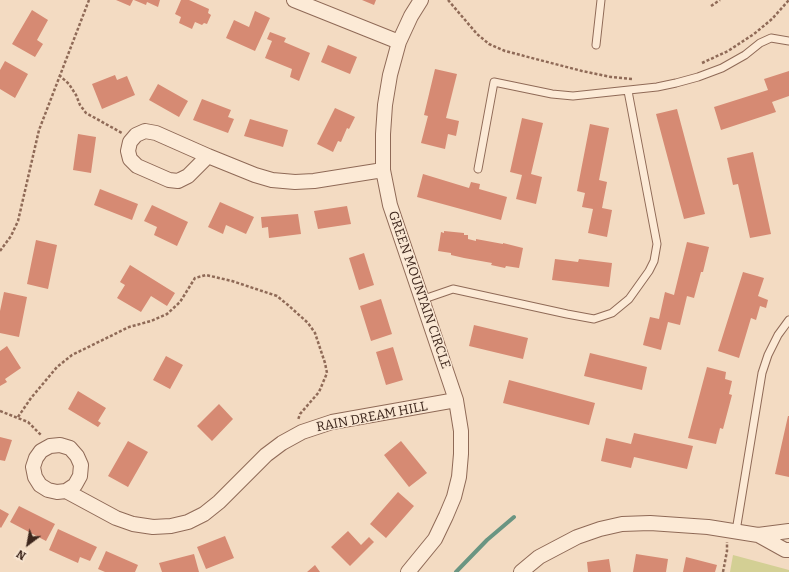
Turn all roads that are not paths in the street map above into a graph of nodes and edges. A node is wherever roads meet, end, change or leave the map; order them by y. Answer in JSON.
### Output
{"nodes":[{"id":1,"x":294,"y":0,"type":"edge"},
{"id":2,"x":421,"y":0,"type":"edge"},
{"id":3,"x":601,"y":0,"type":"edge"},
{"id":4,"x":789,"y":41,"type":"edge"},
{"id":5,"x":399,"y":42,"type":"junction"},
{"id":6,"x":596,"y":45,"type":"dead end"},
{"id":7,"x":628,"y":91,"type":"junction"},
{"id":8,"x":208,"y":156,"type":"junction"},
{"id":9,"x":478,"y":169,"type":"dead end"},
{"id":10,"x":383,"y":170,"type":"junction"},
{"id":11,"x":422,"y":300,"type":"junction"},
{"id":12,"x":789,"y":320,"type":"edge"},
{"id":13,"x":456,"y":400,"type":"junction"},
{"id":14,"x":66,"y":491,"type":"junction"},
{"id":15,"x":731,"y":530,"type":"junction"},
{"id":16,"x":789,"y":531,"type":"edge"},
{"id":17,"x":758,"y":535,"type":"junction"},
{"id":18,"x":789,"y":550,"type":"edge"},
{"id":19,"x":408,"y":572,"type":"edge"},
{"id":20,"x":521,"y":572,"type":"edge"}],
"edges":[{"from":1,"to":5,"type":"street"},
{"from":2,"to":5,"type":"street","name":"GREEN MOUNTAIN CIRCLE"},
{"from":3,"to":6,"type":"lane"},
{"from":4,"to":7,"type":"lane"},
{"from":5,"to":10,"type":"street","name":"GREEN MOUNTAIN CIRCLE"},
{"from":7,"to":9,"type":"lane"},
{"from":7,"to":11,"type":"lane"},
{"from":8,"to":8,"type":"street"},
{"from":8,"to":10,"type":"street"},
{"from":10,"to":11,"type":"street","name":"GREEN MOUNTAIN CIRCLE"},
{"from":11,"to":13,"type":"street","name":"GREEN MOUNTAIN CIRCLE"},
{"from":12,"to":15,"type":"lane"},
{"from":13,"to":14,"type":"street","name":"RAIN DREAM HILL"},
{"from":13,"to":19,"type":"street","name":"GREEN MOUNTAIN CIRCLE"},
{"from":14,"to":14,"type":"street","name":"RAIN DREAM HILL"},
{"from":15,"to":17,"type":"street"},
{"from":15,"to":20,"type":"street"},
{"from":16,"to":17,"type":"street"},
{"from":17,"to":18,"type":"street"}]}
